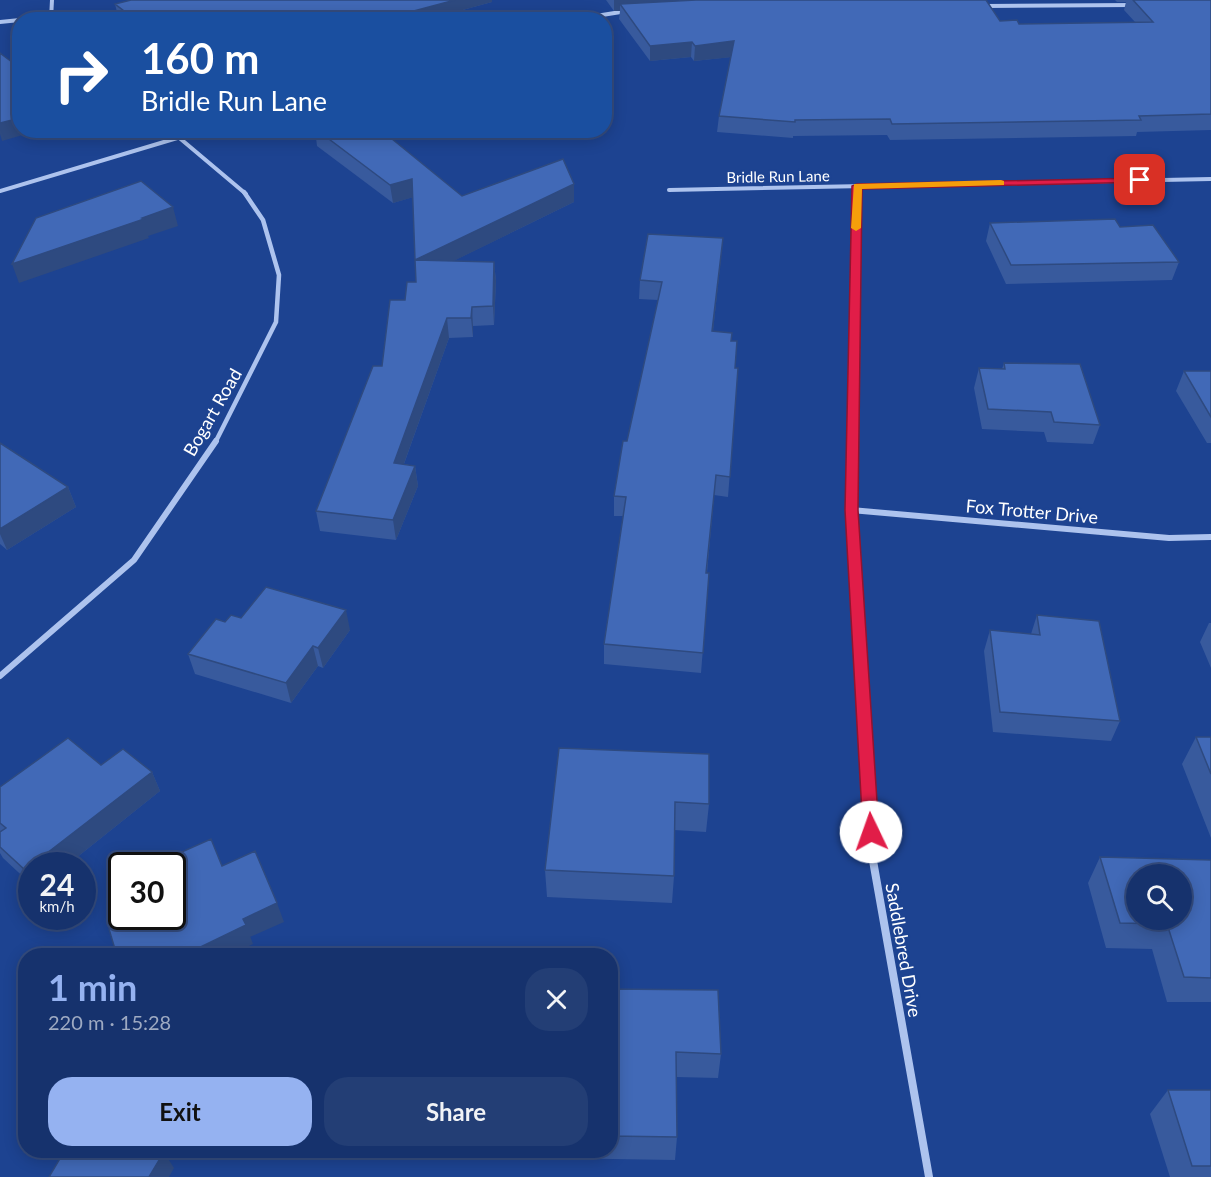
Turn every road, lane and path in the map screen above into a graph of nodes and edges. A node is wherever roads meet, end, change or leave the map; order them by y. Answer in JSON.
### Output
{"nodes":[{"id":1,"x":1038,"y":0,"type":"edge"},
{"id":2,"x":1144,"y":5,"type":"edge"},
{"id":3,"x":983,"y":6,"type":"edge"},
{"id":4,"x":1043,"y":7,"type":"junction"},
{"id":5,"x":628,"y":11,"type":"edge"},
{"id":6,"x":612,"y":14,"type":"edge"},
{"id":7,"x":180,"y":138,"type":"joint"},
{"id":8,"x":1211,"y":179,"type":"edge"},
{"id":9,"x":857,"y":186,"type":"junction"},
{"id":10,"x":669,"y":190,"type":"dead end"},
{"id":11,"x":0,"y":191,"type":"edge"},
{"id":12,"x":851,"y":510,"type":"junction"},
{"id":13,"x":1211,"y":537,"type":"edge"},
{"id":14,"x":0,"y":676,"type":"edge"},
{"id":15,"x":928,"y":1177,"type":"edge"}],
"edges":[{"from":1,"to":4,"type":"street"},
{"from":2,"to":4,"type":"street"},
{"from":3,"to":4,"type":"street"},
{"from":5,"to":6,"type":"street"},
{"from":7,"to":11,"type":"street"},
{"from":7,"to":14,"type":"street","name":"Bogart Road"},
{"from":8,"to":9,"type":"street","name":"Bridle Run Lane"},
{"from":9,"to":10,"type":"street","name":"Bridle Run Lane"},
{"from":9,"to":12,"type":"street","name":"Saddlebred Drive"},
{"from":12,"to":13,"type":"street","name":"Fox Trotter Drive"},
{"from":12,"to":15,"type":"street","name":"Saddlebred Drive"}]}
